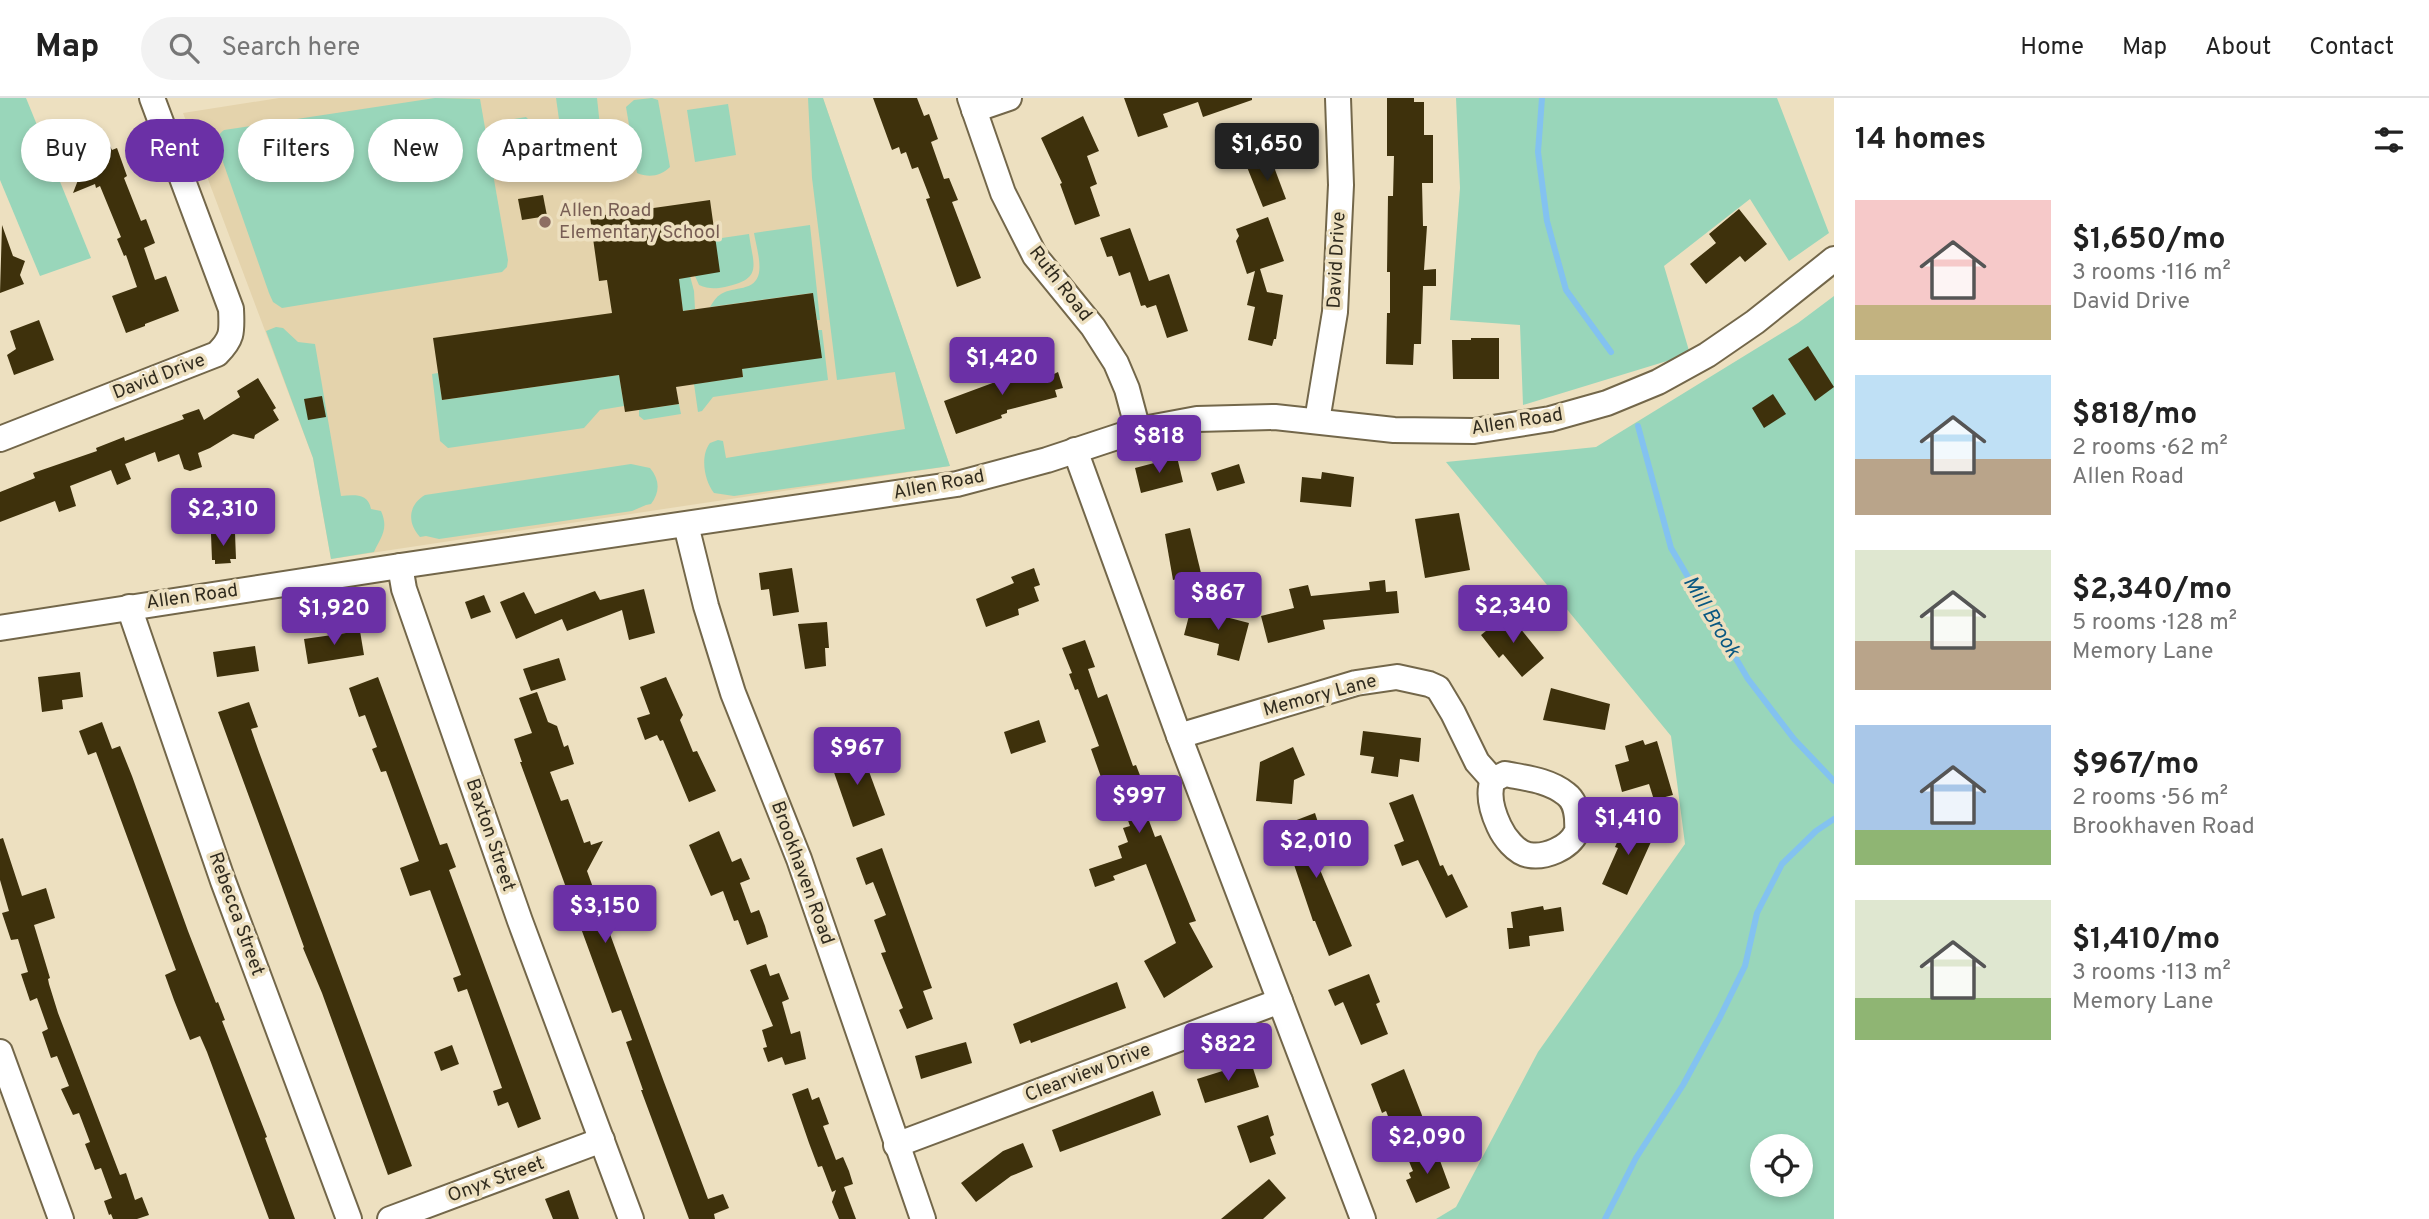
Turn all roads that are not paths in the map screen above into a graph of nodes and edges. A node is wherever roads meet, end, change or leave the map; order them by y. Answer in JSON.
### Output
{"nodes":[{"id":1,"x":152,"y":98,"type":"edge"},
{"id":2,"x":1009,"y":98,"type":"edge"},
{"id":3,"x":1338,"y":98,"type":"edge"},
{"id":4,"x":972,"y":104,"type":"edge"},
{"id":5,"x":1834,"y":259,"type":"edge"},
{"id":6,"x":1317,"y":421,"type":"junction"},
{"id":7,"x":1138,"y":430,"type":"junction"},
{"id":8,"x":0,"y":439,"type":"edge"},
{"id":9,"x":1075,"y":450,"type":"junction"},
{"id":10,"x":686,"y":525,"type":"junction"},
{"id":11,"x":400,"y":566,"type":"junction"},
{"id":12,"x":129,"y":607,"type":"junction"},
{"id":13,"x":0,"y":628,"type":"edge"},
{"id":14,"x":1179,"y":736,"type":"junction"},
{"id":15,"x":1493,"y":780,"type":"dead end"},
{"id":16,"x":1280,"y":1001,"type":"junction"},
{"id":17,"x":0,"y":1052,"type":"edge"},
{"id":18,"x":602,"y":1140,"type":"junction"},
{"id":19,"x":896,"y":1145,"type":"junction"},
{"id":20,"x":61,"y":1219,"type":"edge"},
{"id":21,"x":349,"y":1219,"type":"edge"},
{"id":22,"x":390,"y":1219,"type":"edge"},
{"id":23,"x":631,"y":1219,"type":"edge"},
{"id":24,"x":923,"y":1219,"type":"edge"},
{"id":25,"x":1363,"y":1219,"type":"edge"}],
"edges":[{"from":1,"to":8,"type":"street","name":"David Drive"},
{"from":2,"to":4,"type":"street"},
{"from":3,"to":6,"type":"street","name":"David Drive"},
{"from":4,"to":7,"type":"street","name":"Ruth Road"},
{"from":5,"to":6,"type":"street","name":"Allen Road"},
{"from":6,"to":7,"type":"street","name":"Allen Road"},
{"from":7,"to":9,"type":"street","name":"Allen Road"},
{"from":9,"to":10,"type":"street","name":"Allen Road"},
{"from":9,"to":14,"type":"street"},
{"from":10,"to":11,"type":"street","name":"Allen Road"},
{"from":10,"to":19,"type":"street","name":"Brookhaven Road"},
{"from":11,"to":12,"type":"street","name":"Allen Road"},
{"from":11,"to":18,"type":"street","name":"Baxton Street"},
{"from":12,"to":13,"type":"street","name":"Allen Road"},
{"from":12,"to":21,"type":"street","name":"Rebecca Street"},
{"from":14,"to":15,"type":"street","name":"Memory Lane"},
{"from":14,"to":16,"type":"street"},
{"from":16,"to":19,"type":"street","name":"Clearview Drive"},
{"from":16,"to":25,"type":"street"},
{"from":17,"to":20,"type":"street"},
{"from":18,"to":22,"type":"street","name":"Onyx Street"},
{"from":18,"to":23,"type":"street","name":"Baxton Street"},
{"from":19,"to":24,"type":"street","name":"Brookhaven Road"}]}
